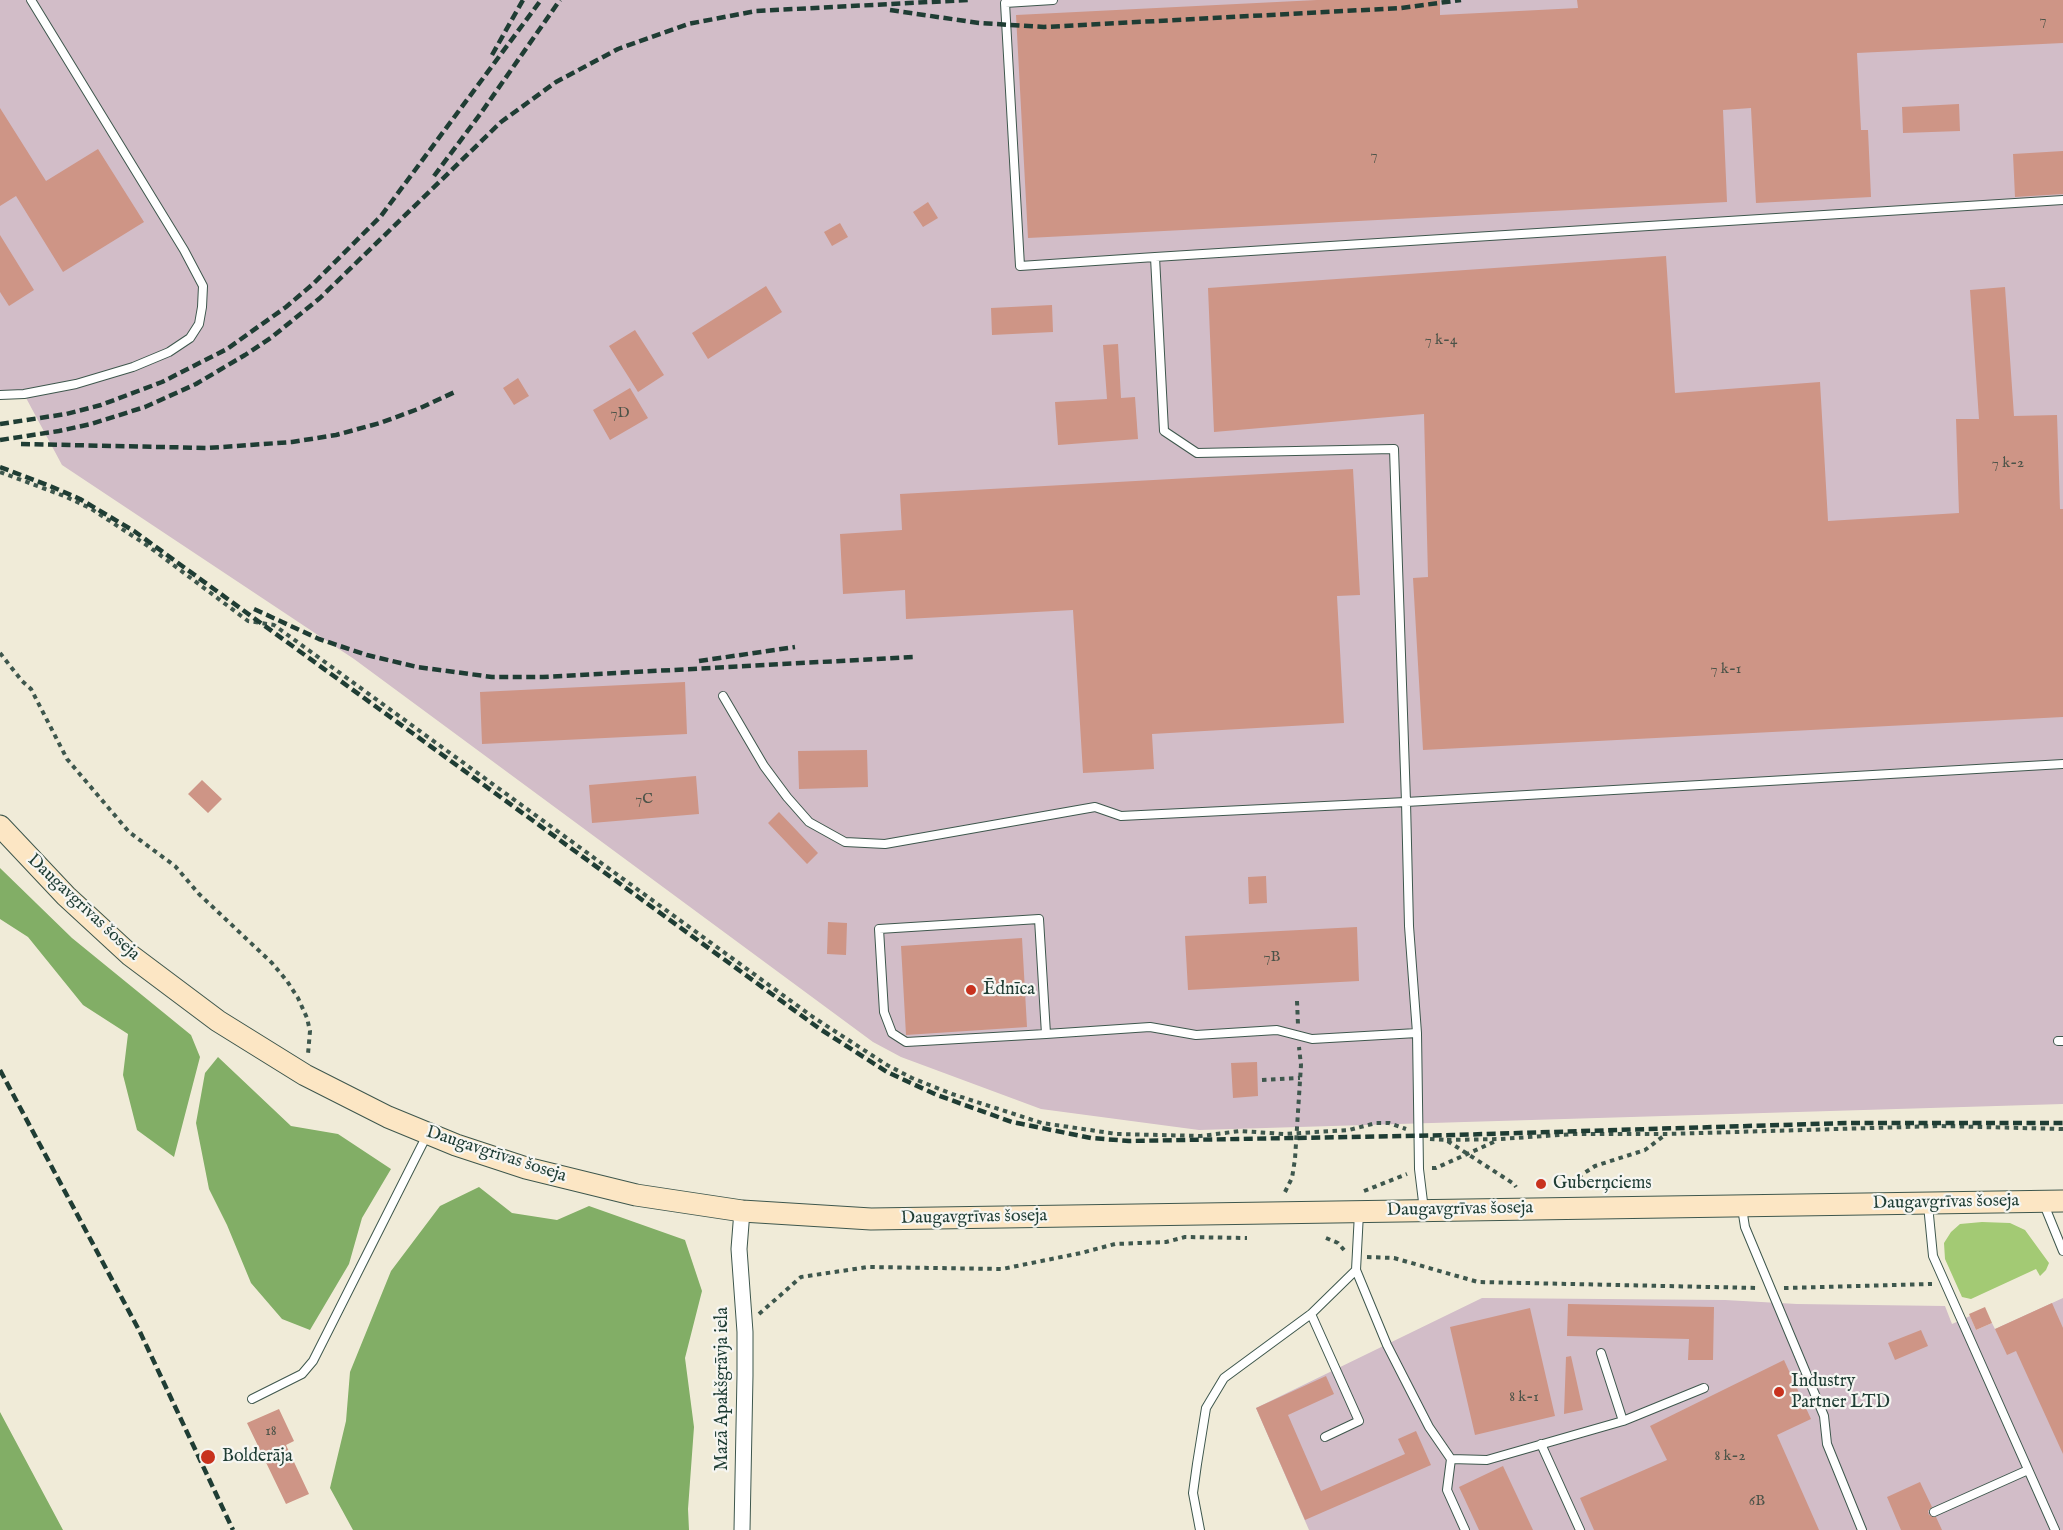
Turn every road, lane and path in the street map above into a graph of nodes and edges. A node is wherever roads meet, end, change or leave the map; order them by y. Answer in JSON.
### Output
{"nodes":[{"id":1,"x":31,"y":0,"type":"edge"},
{"id":2,"x":1053,"y":0,"type":"edge"},
{"id":3,"x":1005,"y":2,"type":"edge"},
{"id":4,"x":2063,"y":200,"type":"edge"},
{"id":5,"x":1155,"y":257,"type":"junction"},
{"id":6,"x":0,"y":395,"type":"edge"},
{"id":7,"x":0,"y":472,"type":"edge"},
{"id":8,"x":0,"y":653,"type":"edge"},
{"id":9,"x":723,"y":696,"type":"dead end"},
{"id":10,"x":2063,"y":764,"type":"edge"},
{"id":11,"x":1406,"y":802,"type":"junction"},
{"id":12,"x":0,"y":826,"type":"edge"},
{"id":13,"x":1417,"y":1033,"type":"junction"},
{"id":14,"x":1046,"y":1034,"type":"junction"},
{"id":15,"x":308,"y":1051,"type":"junction"},
{"id":16,"x":315,"y":1056,"type":"dead end"},
{"id":17,"x":1301,"y":1065,"type":"dead end"},
{"id":18,"x":305,"y":1076,"type":"junction"},
{"id":19,"x":1300,"y":1078,"type":"junction"},
{"id":20,"x":1262,"y":1080,"type":"dead end"},
{"id":21,"x":2063,"y":1129,"type":"edge"},
{"id":22,"x":1298,"y":1133,"type":"junction"},
{"id":23,"x":428,"y":1134,"type":"junction"},
{"id":24,"x":1666,"y":1134,"type":"junction"},
{"id":25,"x":1419,"y":1135,"type":"junction"},
{"id":26,"x":1500,"y":1139,"type":"junction"},
{"id":27,"x":1446,"y":1140,"type":"junction"},
{"id":28,"x":1468,"y":1155,"type":"junction"},
{"id":29,"x":1419,"y":1169,"type":"junction"},
{"id":30,"x":1516,"y":1187,"type":"dead end"},
{"id":31,"x":1563,"y":1187,"type":"dead end"},
{"id":32,"x":1279,"y":1193,"type":"dead end"},
{"id":33,"x":2053,"y":1201,"type":"edge"},
{"id":34,"x":1357,"y":1202,"type":"junction"},
{"id":35,"x":1928,"y":1204,"type":"junction"},
{"id":36,"x":1742,"y":1206,"type":"junction"},
{"id":37,"x":1424,"y":1210,"type":"junction"},
{"id":38,"x":742,"y":1211,"type":"junction"},
{"id":39,"x":1247,"y":1238,"type":"dead end"},
{"id":40,"x":1326,"y":1238,"type":"dead end"},
{"id":41,"x":2063,"y":1251,"type":"edge"},
{"id":42,"x":1357,"y":1257,"type":"junction"},
{"id":43,"x":1356,"y":1270,"type":"junction"},
{"id":44,"x":1945,"y":1284,"type":"junction"},
{"id":45,"x":1771,"y":1288,"type":"junction"},
{"id":46,"x":1311,"y":1314,"type":"junction"},
{"id":47,"x":744,"y":1320,"type":"junction"},
{"id":48,"x":1601,"y":1353,"type":"dead end"},
{"id":49,"x":1704,"y":1388,"type":"dead end"},
{"id":50,"x":252,"y":1399,"type":"dead end"},
{"id":51,"x":1623,"y":1421,"type":"junction"},
{"id":52,"x":1325,"y":1437,"type":"dead end"},
{"id":53,"x":1541,"y":1444,"type":"junction"},
{"id":54,"x":1451,"y":1459,"type":"junction"},
{"id":55,"x":2028,"y":1470,"type":"junction"},
{"id":56,"x":1934,"y":1512,"type":"dead end"},
{"id":57,"x":742,"y":1530,"type":"edge"},
{"id":58,"x":1200,"y":1530,"type":"edge"},
{"id":59,"x":1465,"y":1530,"type":"edge"},
{"id":60,"x":1580,"y":1530,"type":"edge"},
{"id":61,"x":1862,"y":1530,"type":"edge"},
{"id":62,"x":2055,"y":1530,"type":"edge"}],
"edges":[{"from":1,"to":6,"type":"lane"},
{"from":2,"to":3,"type":"lane"},
{"from":3,"to":5,"type":"lane"},
{"from":4,"to":5,"type":"lane"},
{"from":5,"to":11,"type":"lane"},
{"from":7,"to":22,"type":"path"},
{"from":8,"to":15,"type":"path"},
{"from":9,"to":11,"type":"lane"},
{"from":10,"to":11,"type":"lane"},
{"from":11,"to":13,"type":"lane"},
{"from":12,"to":18,"type":"main road","name":"Daugavgrīvas šoseja"},
{"from":13,"to":14,"type":"lane"},
{"from":13,"to":25,"type":"lane"},
{"from":14,"to":14,"type":"lane"},
{"from":15,"to":16,"type":"path"},
{"from":15,"to":18,"type":"path"},
{"from":17,"to":19,"type":"path"},
{"from":18,"to":23,"type":"main road","name":"Daugavgrīvas šoseja"},
{"from":19,"to":20,"type":"path"},
{"from":19,"to":22,"type":"path"},
{"from":21,"to":24,"type":"path"},
{"from":22,"to":25,"type":"path"},
{"from":22,"to":32,"type":"path"},
{"from":23,"to":38,"type":"main road","name":"Daugavgrīvas šoseja"},
{"from":23,"to":50,"type":"lane"},
{"from":24,"to":26,"type":"path"},
{"from":24,"to":31,"type":"path"},
{"from":25,"to":27,"type":"path"},
{"from":25,"to":29,"type":"lane"},
{"from":26,"to":27,"type":"path"},
{"from":26,"to":28,"type":"path"},
{"from":27,"to":28,"type":"path"},
{"from":28,"to":29,"type":"path"},
{"from":28,"to":30,"type":"path"},
{"from":29,"to":34,"type":"path"},
{"from":29,"to":37,"type":"lane"},
{"from":33,"to":35,"type":"main road","name":"Daugavgrīvas šoseja"},
{"from":33,"to":41,"type":"lane"},
{"from":34,"to":37,"type":"main road","name":"Daugavgrīvas šoseja"},
{"from":34,"to":38,"type":"main road","name":"Daugavgrīvas šoseja"},
{"from":34,"to":42,"type":"lane"},
{"from":35,"to":36,"type":"main road","name":"Daugavgrīvas šoseja"},
{"from":35,"to":44,"type":"lane"},
{"from":36,"to":37,"type":"main road","name":"Daugavgrīvas šoseja"},
{"from":36,"to":45,"type":"lane"},
{"from":38,"to":47,"type":"street","name":"Mazā Apakšgrāvja iela"},
{"from":39,"to":47,"type":"path"},
{"from":40,"to":42,"type":"path"},
{"from":42,"to":43,"type":"lane"},
{"from":42,"to":45,"type":"path"},
{"from":43,"to":46,"type":"lane"},
{"from":43,"to":54,"type":"lane"},
{"from":44,"to":45,"type":"path"},
{"from":44,"to":55,"type":"lane"},
{"from":45,"to":61,"type":"lane"},
{"from":46,"to":52,"type":"lane"},
{"from":46,"to":58,"type":"lane"},
{"from":47,"to":57,"type":"street","name":"Mazā Apakšgrāvja iela"},
{"from":48,"to":51,"type":"lane"},
{"from":49,"to":51,"type":"lane"},
{"from":51,"to":53,"type":"lane"},
{"from":53,"to":54,"type":"lane"},
{"from":53,"to":60,"type":"lane"},
{"from":54,"to":59,"type":"lane"},
{"from":55,"to":56,"type":"lane"},
{"from":55,"to":62,"type":"lane"}]}
